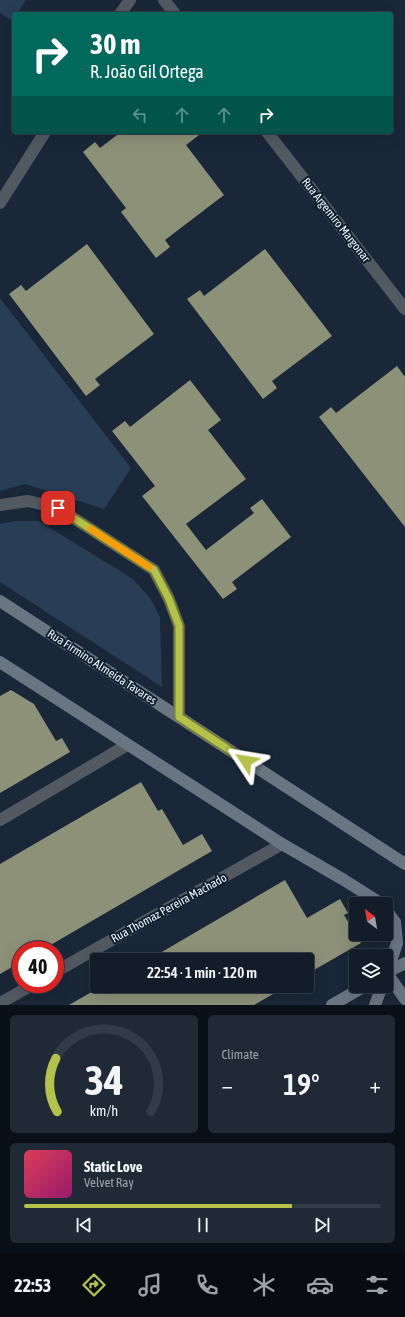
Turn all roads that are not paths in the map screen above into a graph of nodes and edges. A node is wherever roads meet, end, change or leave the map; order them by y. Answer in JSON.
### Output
{"nodes":[{"id":1,"x":130,"y":0,"type":"edge"},
{"id":2,"x":164,"y":0,"type":"edge"},
{"id":3,"x":121,"y":12,"type":"edge"},
{"id":4,"x":173,"y":12,"type":"edge"},
{"id":5,"x":44,"y":134,"type":"edge"},
{"id":6,"x":269,"y":134,"type":"edge"},
{"id":7,"x":0,"y":203,"type":"edge"},
{"id":8,"x":405,"y":309,"type":"edge"},
{"id":9,"x":0,"y":505,"type":"edge"},
{"id":10,"x":0,"y":601,"type":"edge"},
{"id":11,"x":0,"y":662,"type":"edge"},
{"id":12,"x":179,"y":717,"type":"junction"},
{"id":13,"x":127,"y":745,"type":"junction"},
{"id":14,"x":0,"y":820,"type":"edge"},
{"id":15,"x":282,"y":844,"type":"junction"},
{"id":16,"x":405,"y":864,"type":"edge"},
{"id":17,"x":371,"y":897,"type":"edge"},
{"id":18,"x":393,"y":919,"type":"edge"},
{"id":19,"x":393,"y":954,"type":"edge"},
{"id":20,"x":405,"y":963,"type":"edge"},
{"id":21,"x":64,"y":967,"type":"edge"},
{"id":22,"x":393,"y":970,"type":"edge"},
{"id":23,"x":393,"y":983,"type":"edge"},
{"id":24,"x":18,"y":993,"type":"edge"},
{"id":25,"x":353,"y":993,"type":"edge"},
{"id":26,"x":379,"y":993,"type":"edge"},
{"id":27,"x":405,"y":999,"type":"edge"},
{"id":28,"x":0,"y":1003,"type":"edge"},
{"id":29,"x":405,"y":1003,"type":"edge"},
{"id":30,"x":332,"y":1005,"type":"edge"},
{"id":31,"x":375,"y":1005,"type":"edge"},
{"id":32,"x":402,"y":1005,"type":"edge"}],
"edges":[{"from":1,"to":3,"type":"street"},
{"from":2,"to":4,"type":"street"},
{"from":5,"to":7,"type":"street"},
{"from":6,"to":8,"type":"street","name":"Rua Argemiro Margonar"},
{"from":9,"to":12,"type":"street"},
{"from":10,"to":12,"type":"street","name":"Rua Firmino Almeida Tavares"},
{"from":11,"to":13,"type":"street"},
{"from":12,"to":16,"type":"street","name":"Rua Firmino Almeida Tavares"},
{"from":13,"to":14,"type":"street"},
{"from":13,"to":15,"type":"street"},
{"from":15,"to":17,"type":"street"},
{"from":15,"to":21,"type":"street","name":"Rua Thomaz Pereira Machado"},
{"from":18,"to":19,"type":"street"},
{"from":20,"to":22,"type":"street"},
{"from":23,"to":27,"type":"street"},
{"from":24,"to":28,"type":"street"},
{"from":25,"to":30,"type":"street"},
{"from":26,"to":31,"type":"street"},
{"from":29,"to":32,"type":"street"}]}
